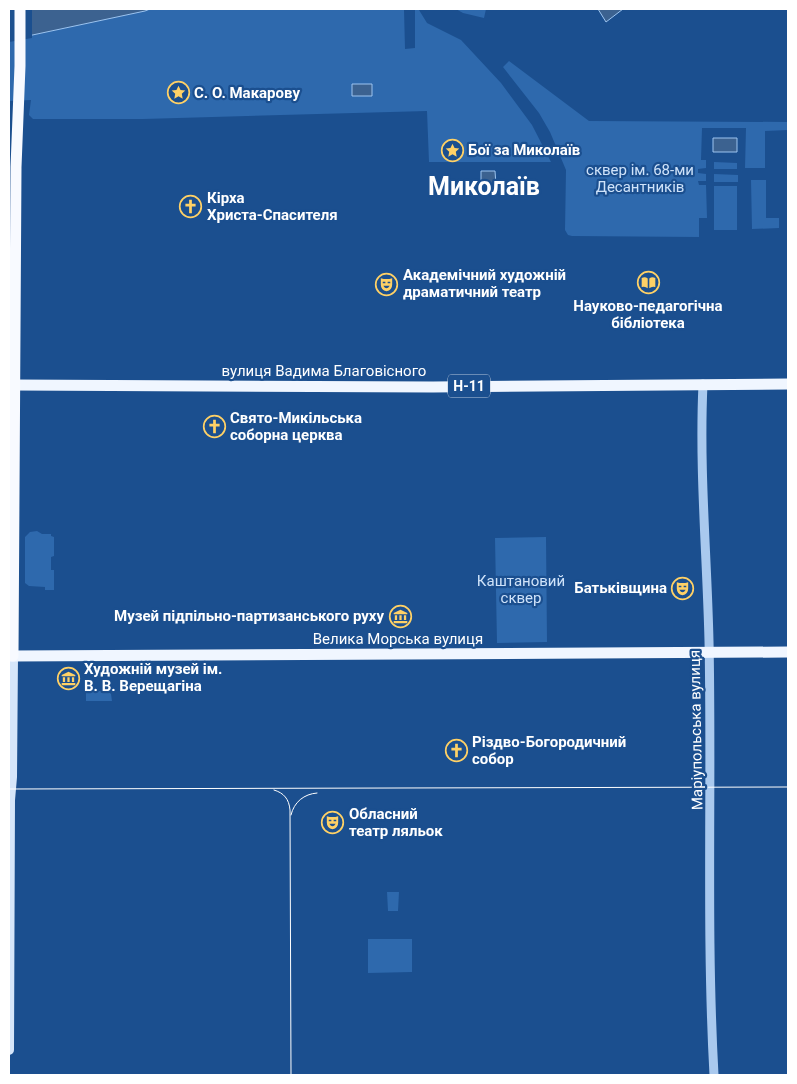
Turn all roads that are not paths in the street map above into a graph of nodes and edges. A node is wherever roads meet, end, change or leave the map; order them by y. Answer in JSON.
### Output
{"nodes":[{"id":1,"x":20,"y":9,"type":"edge"},
{"id":2,"x":703,"y":384,"type":"junction"},
{"id":3,"x":788,"y":384,"type":"edge"},
{"id":4,"x":12,"y":385,"type":"edge"},
{"id":5,"x":709,"y":652,"type":"junction"},
{"id":6,"x":788,"y":652,"type":"edge"},
{"id":7,"x":11,"y":656,"type":"edge"},
{"id":8,"x":9,"y":1050,"type":"edge"},
{"id":9,"x":714,"y":1075,"type":"edge"}],
"edges":[{"from":1,"to":4,"type":"highway"},
{"from":2,"to":3,"type":"main road","name":"вулиця Вадима Благовісного","number":"Н-11"},
{"from":2,"to":4,"type":"main road","name":"вулиця Вадима Благовісного","number":"Н-11"},
{"from":2,"to":5,"type":"street","name":"Маріупольська вулиця"},
{"from":4,"to":7,"type":"highway"},
{"from":5,"to":6,"type":"main road","name":"Велика Морська вулиця"},
{"from":5,"to":7,"type":"main road","name":"Велика Морська вулиця"},
{"from":5,"to":9,"type":"street","name":"Маріупольська вулиця"},
{"from":7,"to":8,"type":"main road"}]}
